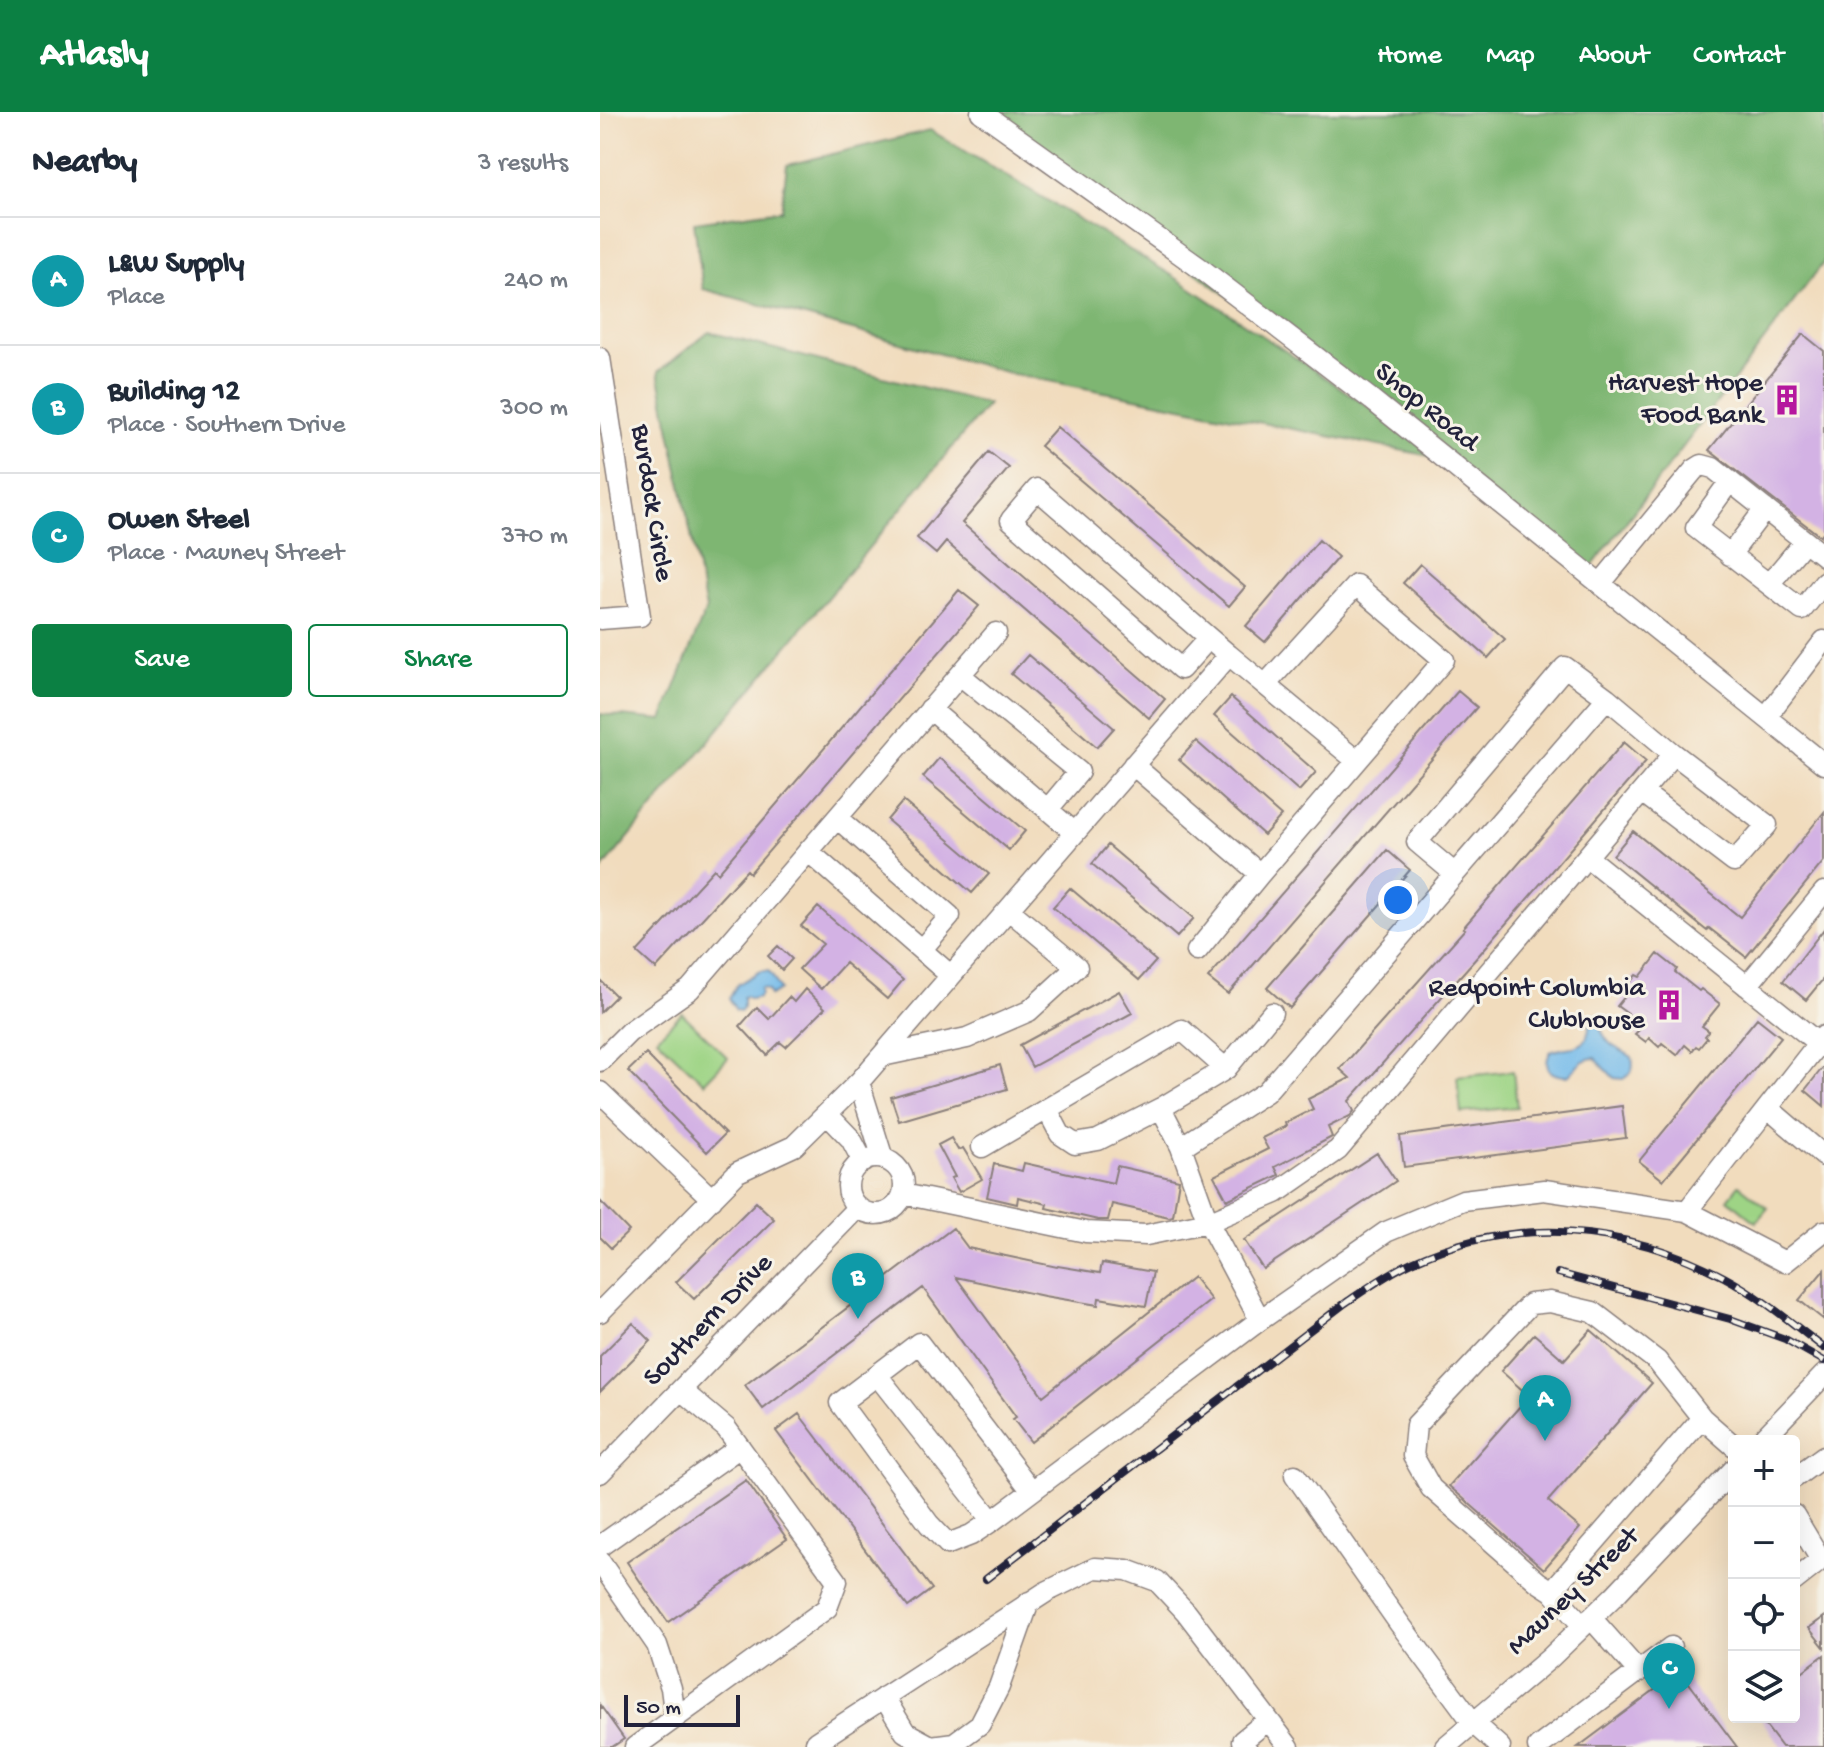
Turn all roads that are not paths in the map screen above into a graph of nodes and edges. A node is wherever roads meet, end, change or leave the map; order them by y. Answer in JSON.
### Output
{"nodes":[{"id":1,"x":981,"y":112,"type":"edge"},
{"id":2,"x":600,"y":358,"type":"edge"},
{"id":3,"x":1730,"y":481,"type":"junction"},
{"id":4,"x":1765,"y":509,"type":"junction"},
{"id":5,"x":1805,"y":541,"type":"junction"},
{"id":6,"x":1730,"y":555,"type":"junction"},
{"id":7,"x":1824,"y":556,"type":"edge"},
{"id":8,"x":1824,"y":582,"type":"edge"},
{"id":9,"x":1601,"y":583,"type":"junction"},
{"id":10,"x":1769,"y":584,"type":"junction"},
{"id":11,"x":600,"y":619,"type":"edge"},
{"id":12,"x":996,"y":633,"type":"dead end"},
{"id":13,"x":1209,"y":638,"type":"junction"},
{"id":14,"x":1824,"y":641,"type":"edge"},
{"id":15,"x":1229,"y":655,"type":"junction"},
{"id":16,"x":960,"y":675,"type":"junction"},
{"id":17,"x":1265,"y":685,"type":"junction"},
{"id":18,"x":1607,"y":698,"type":"junction"},
{"id":19,"x":930,"y":709,"type":"junction"},
{"id":20,"x":1766,"y":717,"type":"junction"},
{"id":21,"x":1674,"y":754,"type":"junction"},
{"id":22,"x":1357,"y":761,"type":"junction"},
{"id":23,"x":1824,"y":764,"type":"edge"},
{"id":24,"x":1133,"y":765,"type":"junction"},
{"id":25,"x":1642,"y":792,"type":"junction"},
{"id":26,"x":1048,"y":809,"type":"junction"},
{"id":27,"x":837,"y":818,"type":"junction"},
{"id":28,"x":1075,"y":833,"type":"junction"},
{"id":29,"x":808,"y":851,"type":"junction"},
{"id":30,"x":1587,"y":857,"type":"junction"},
{"id":31,"x":1260,"y":874,"type":"junction"},
{"id":32,"x":1455,"y":874,"type":"junction"},
{"id":33,"x":1824,"y":892,"type":"edge"},
{"id":34,"x":1009,"y":910,"type":"junction"},
{"id":35,"x":922,"y":949,"type":"junction"},
{"id":36,"x":1197,"y":951,"type":"dead end"},
{"id":37,"x":950,"y":975,"type":"junction"},
{"id":38,"x":1747,"y":986,"type":"junction"},
{"id":39,"x":1272,"y":1013,"type":"dead end"},
{"id":40,"x":1821,"y":1040,"type":"edge"},
{"id":41,"x":882,"y":1056,"type":"junction"},
{"id":42,"x":600,"y":1061,"type":"edge"},
{"id":43,"x":1226,"y":1069,"type":"junction"},
{"id":44,"x":859,"y":1082,"type":"junction"},
{"id":45,"x":600,"y":1092,"type":"edge"},
{"id":46,"x":1161,"y":1108,"type":"junction"},
{"id":47,"x":1768,"y":1108,"type":"junction"},
{"id":48,"x":1047,"y":1109,"type":"junction"},
{"id":49,"x":827,"y":1114,"type":"junction"},
{"id":50,"x":982,"y":1147,"type":"dead end"},
{"id":51,"x":1181,"y":1147,"type":"junction"},
{"id":52,"x":1824,"y":1156,"type":"edge"},
{"id":53,"x":873,"y":1160,"type":"junction"},
{"id":54,"x":903,"y":1194,"type":"junction"},
{"id":55,"x":712,"y":1199,"type":"junction"},
{"id":56,"x":858,"y":1207,"type":"junction"},
{"id":57,"x":1687,"y":1211,"type":"junction"},
{"id":58,"x":1208,"y":1222,"type":"junction"},
{"id":59,"x":1824,"y":1231,"type":"edge"},
{"id":60,"x":600,"y":1312,"type":"edge"},
{"id":61,"x":1260,"y":1320,"type":"junction"},
{"id":62,"x":877,"y":1375,"type":"junction"},
{"id":63,"x":1824,"y":1375,"type":"edge"},
{"id":64,"x":681,"y":1390,"type":"junction"},
{"id":65,"x":1702,"y":1418,"type":"junction"},
{"id":66,"x":1767,"y":1435,"type":"edge"},
{"id":67,"x":1728,"y":1441,"type":"edge"},
{"id":68,"x":740,"y":1447,"type":"junction"},
{"id":69,"x":1824,"y":1456,"type":"edge"},
{"id":70,"x":600,"y":1473,"type":"edge"},
{"id":71,"x":1800,"y":1474,"type":"edge"},
{"id":72,"x":1295,"y":1475,"type":"dead end"},
{"id":73,"x":1728,"y":1475,"type":"edge"},
{"id":74,"x":1031,"y":1490,"type":"junction"},
{"id":75,"x":992,"y":1521,"type":"junction"},
{"id":76,"x":1800,"y":1525,"type":"edge"},
{"id":77,"x":600,"y":1546,"type":"edge"},
{"id":78,"x":600,"y":1562,"type":"edge"},
{"id":79,"x":1800,"y":1576,"type":"edge"},
{"id":80,"x":1552,"y":1591,"type":"junction"},
{"id":81,"x":1029,"y":1602,"type":"junction"},
{"id":82,"x":1587,"y":1622,"type":"junction"},
{"id":83,"x":1671,"y":1647,"type":"dead end"},
{"id":84,"x":1639,"y":1672,"type":"junction"},
{"id":85,"x":884,"y":1697,"type":"junction"},
{"id":86,"x":675,"y":1718,"type":"junction"},
{"id":87,"x":1268,"y":1720,"type":"junction"},
{"id":88,"x":1474,"y":1724,"type":"junction"},
{"id":89,"x":816,"y":1742,"type":"dead end"},
{"id":90,"x":635,"y":1747,"type":"edge"},
{"id":91,"x":1246,"y":1747,"type":"edge"},
{"id":92,"x":1289,"y":1747,"type":"edge"},
{"id":93,"x":1445,"y":1747,"type":"edge"},
{"id":94,"x":1500,"y":1747,"type":"edge"},
{"id":95,"x":1538,"y":1747,"type":"edge"}],
"edges":[{"from":1,"to":9,"type":"street","name":"Shop Road"},
{"from":2,"to":11,"type":"street","name":"Burdock Circle"},
{"from":3,"to":4,"type":"street"},
{"from":3,"to":6,"type":"street"},
{"from":3,"to":9,"type":"street"},
{"from":4,"to":5,"type":"street"},
{"from":4,"to":6,"type":"street"},
{"from":5,"to":7,"type":"street"},
{"from":5,"to":10,"type":"street"},
{"from":6,"to":10,"type":"street"},
{"from":8,"to":10,"type":"street"},
{"from":9,"to":20,"type":"street","name":"Shop Road"},
{"from":12,"to":16,"type":"street"},
{"from":13,"to":13,"type":"street"},
{"from":13,"to":15,"type":"street"},
{"from":14,"to":20,"type":"street"},
{"from":15,"to":17,"type":"street"},
{"from":15,"to":24,"type":"street"},
{"from":16,"to":19,"type":"street"},
{"from":16,"to":26,"type":"street"},
{"from":17,"to":22,"type":"street"},
{"from":17,"to":22,"type":"street"},
{"from":18,"to":21,"type":"street"},
{"from":18,"to":32,"type":"street"},
{"from":18,"to":32,"type":"street"},
{"from":19,"to":26,"type":"street"},
{"from":19,"to":27,"type":"street"},
{"from":20,"to":23,"type":"street","name":"Shop Road"},
{"from":21,"to":25,"type":"street"},
{"from":21,"to":25,"type":"street"},
{"from":22,"to":31,"type":"street"},
{"from":24,"to":28,"type":"street"},
{"from":24,"to":31,"type":"street"},
{"from":25,"to":30,"type":"street"},
{"from":26,"to":28,"type":"street"},
{"from":27,"to":29,"type":"street"},
{"from":27,"to":35,"type":"street"},
{"from":28,"to":34,"type":"street"},
{"from":29,"to":35,"type":"street"},
{"from":29,"to":42,"type":"street"},
{"from":30,"to":38,"type":"street"},
{"from":30,"to":58,"type":"street"},
{"from":31,"to":36,"type":"street"},
{"from":32,"to":51,"type":"street"},
{"from":33,"to":38,"type":"street"},
{"from":34,"to":37,"type":"street"},
{"from":34,"to":41,"type":"street"},
{"from":35,"to":37,"type":"street"},
{"from":37,"to":41,"type":"street"},
{"from":38,"to":40,"type":"street"},
{"from":39,"to":43,"type":"street"},
{"from":40,"to":47,"type":"street"},
{"from":41,"to":44,"type":"street"},
{"from":43,"to":46,"type":"street"},
{"from":43,"to":48,"type":"street"},
{"from":44,"to":49,"type":"street"},
{"from":44,"to":53,"type":"street"},
{"from":45,"to":55,"type":"street"},
{"from":46,"to":48,"type":"street"},
{"from":46,"to":51,"type":"street"},
{"from":47,"to":52,"type":"street"},
{"from":47,"to":57,"type":"street"},
{"from":48,"to":50,"type":"street"},
{"from":49,"to":53,"type":"street"},
{"from":49,"to":55,"type":"street"},
{"from":51,"to":58,"type":"street"},
{"from":53,"to":54,"type":"street"},
{"from":53,"to":56,"type":"street"},
{"from":54,"to":56,"type":"street"},
{"from":54,"to":58,"type":"street"},
{"from":55,"to":60,"type":"street"},
{"from":56,"to":64,"type":"street","name":"Southern Drive"},
{"from":57,"to":59,"type":"street"},
{"from":57,"to":61,"type":"street"},
{"from":58,"to":61,"type":"street"},
{"from":61,"to":74,"type":"street"},
{"from":62,"to":74,"type":"street"},
{"from":62,"to":75,"type":"street"},
{"from":62,"to":75,"type":"street"},
{"from":63,"to":66,"type":"street"},
{"from":64,"to":68,"type":"street"},
{"from":64,"to":70,"type":"street","name":"Southern Drive"},
{"from":65,"to":67,"type":"street"},
{"from":65,"to":80,"type":"street"},
{"from":65,"to":80,"type":"street"},
{"from":68,"to":77,"type":"street"},
{"from":68,"to":86,"type":"street"},
{"from":69,"to":71,"type":"street"},
{"from":72,"to":88,"type":"street"},
{"from":73,"to":82,"type":"street","name":"Mauney Street"},
{"from":74,"to":75,"type":"street"},
{"from":76,"to":79,"type":"street"},
{"from":78,"to":86,"type":"street"},
{"from":80,"to":82,"type":"street"},
{"from":81,"to":85,"type":"street"},
{"from":81,"to":85,"type":"street"},
{"from":81,"to":87,"type":"street"},
{"from":82,"to":84,"type":"street"},
{"from":82,"to":88,"type":"street","name":"Mauney Street"},
{"from":83,"to":84,"type":"street"},
{"from":84,"to":95,"type":"street"},
{"from":85,"to":89,"type":"street"},
{"from":86,"to":90,"type":"street"},
{"from":87,"to":91,"type":"street"},
{"from":87,"to":92,"type":"street"},
{"from":88,"to":93,"type":"street","name":"Mauney Street"},
{"from":88,"to":94,"type":"street"}]}
